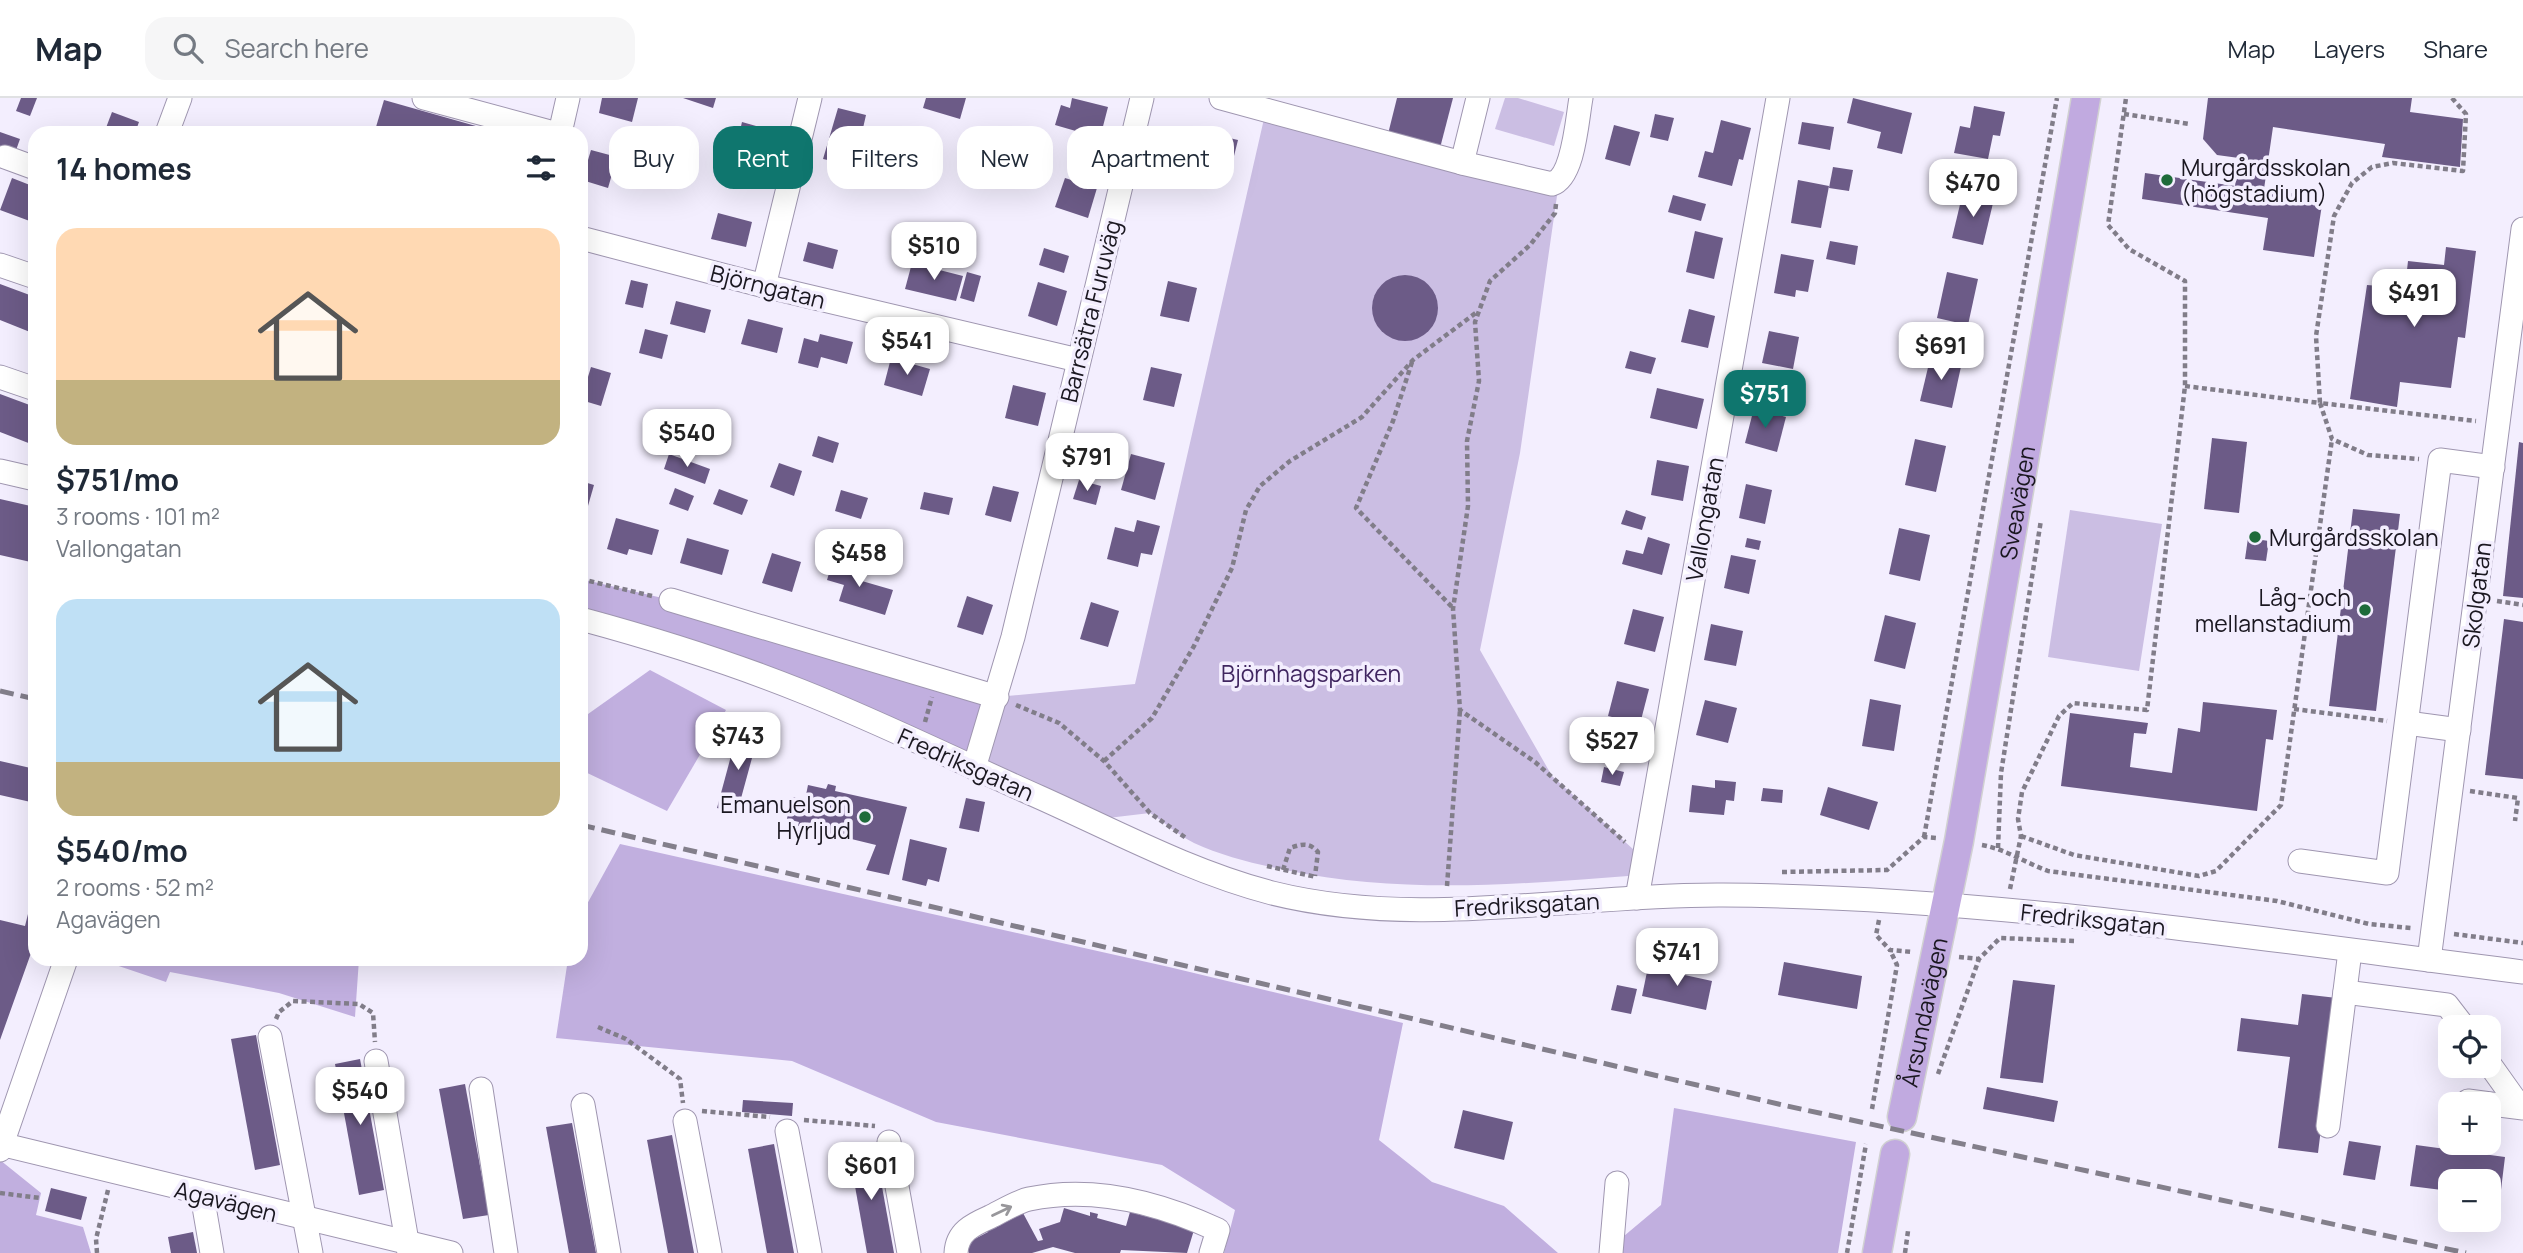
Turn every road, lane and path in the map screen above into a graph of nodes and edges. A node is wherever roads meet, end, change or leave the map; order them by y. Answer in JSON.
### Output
{"nodes":[{"id":1,"x":180,"y":98,"type":"edge"},
{"id":2,"x":424,"y":98,"type":"edge"},
{"id":3,"x":568,"y":98,"type":"edge"},
{"id":4,"x":810,"y":98,"type":"edge"},
{"id":5,"x":1142,"y":98,"type":"edge"},
{"id":6,"x":1221,"y":98,"type":"edge"},
{"id":7,"x":1478,"y":98,"type":"edge"},
{"id":8,"x":1581,"y":98,"type":"edge"},
{"id":9,"x":1778,"y":98,"type":"edge"},
{"id":10,"x":2057,"y":98,"type":"edge"},
{"id":11,"x":2086,"y":98,"type":"edge"},
{"id":12,"x":2126,"y":98,"type":"edge"},
{"id":13,"x":2452,"y":98,"type":"edge"},
{"id":14,"x":2123,"y":114,"type":"junction"},
{"id":15,"x":2190,"y":124,"type":"dead end"},
{"id":16,"x":170,"y":126,"type":"edge"},
{"id":17,"x":528,"y":126,"type":"edge"},
{"id":18,"x":562,"y":126,"type":"edge"},
{"id":19,"x":5,"y":158,"type":"dead end"},
{"id":20,"x":1462,"y":163,"type":"junction"},
{"id":21,"x":28,"y":166,"type":"edge"},
{"id":22,"x":1559,"y":182,"type":"junction"},
{"id":23,"x":2523,"y":229,"type":"edge"},
{"id":24,"x":588,"y":240,"type":"edge"},
{"id":25,"x":0,"y":265,"type":"edge"},
{"id":26,"x":28,"y":275,"type":"edge"},
{"id":27,"x":764,"y":286,"type":"junction"},
{"id":28,"x":1478,"y":312,"type":"junction"},
{"id":29,"x":1077,"y":360,"type":"junction"},
{"id":30,"x":1413,"y":360,"type":"junction"},
{"id":31,"x":0,"y":377,"type":"edge"},
{"id":32,"x":2185,"y":386,"type":"junction"},
{"id":33,"x":28,"y":387,"type":"edge"},
{"id":34,"x":2319,"y":403,"type":"junction"},
{"id":35,"x":2500,"y":420,"type":"junction"},
{"id":36,"x":2332,"y":439,"type":"junction"},
{"id":37,"x":2440,"y":460,"type":"junction"},
{"id":38,"x":2493,"y":467,"type":"junction"},
{"id":39,"x":0,"y":471,"type":"edge"},
{"id":40,"x":28,"y":477,"type":"edge"},
{"id":41,"x":2042,"y":514,"type":"dead end"},
{"id":42,"x":588,"y":581,"type":"edge"},
{"id":43,"x":671,"y":600,"type":"joint"},
{"id":44,"x":1453,"y":609,"type":"junction"},
{"id":45,"x":588,"y":621,"type":"edge"},
{"id":46,"x":936,"y":679,"type":"junction"},
{"id":47,"x":997,"y":697,"type":"junction"},
{"id":48,"x":2294,"y":709,"type":"junction"},
{"id":49,"x":1460,"y":710,"type":"junction"},
{"id":50,"x":2407,"y":723,"type":"junction"},
{"id":51,"x":2459,"y":730,"type":"junction"},
{"id":52,"x":922,"y":732,"type":"dead end"},
{"id":53,"x":1104,"y":761,"type":"junction"},
{"id":54,"x":974,"y":768,"type":"junction"},
{"id":55,"x":2452,"y":788,"type":"junction"},
{"id":56,"x":2515,"y":821,"type":"dead end"},
{"id":57,"x":1924,"y":836,"type":"junction"},
{"id":58,"x":2021,"y":836,"type":"junction"},
{"id":59,"x":1959,"y":841,"type":"junction"},
{"id":60,"x":1193,"y":842,"type":"dead end"},
{"id":61,"x":1998,"y":848,"type":"junction"},
{"id":62,"x":1644,"y":859,"type":"junction"},
{"id":63,"x":2016,"y":860,"type":"junction"},
{"id":64,"x":2300,"y":861,"type":"dead end"},
{"id":65,"x":1257,"y":864,"type":"dead end"},
{"id":66,"x":1283,"y":870,"type":"junction"},
{"id":67,"x":1777,"y":872,"type":"dead end"},
{"id":68,"x":1315,"y":876,"type":"junction"},
{"id":69,"x":1326,"y":879,"type":"dead end"},
{"id":70,"x":1433,"y":886,"type":"dead end"},
{"id":71,"x":1447,"y":886,"type":"junction"},
{"id":72,"x":1460,"y":886,"type":"dead end"},
{"id":73,"x":1637,"y":898,"type":"junction"},
{"id":74,"x":1945,"y":906,"type":"junction"},
{"id":75,"x":2434,"y":931,"type":"junction"},
{"id":76,"x":2523,"y":943,"type":"edge"},
{"id":77,"x":1891,"y":950,"type":"dead end"},
{"id":78,"x":2350,"y":951,"type":"junction"},
{"id":79,"x":1979,"y":959,"type":"dead end"},
{"id":80,"x":2430,"y":960,"type":"junction"},
{"id":81,"x":64,"y":966,"type":"edge"},
{"id":82,"x":2523,"y":972,"type":"edge"},
{"id":83,"x":2345,"y":992,"type":"junction"},
{"id":84,"x":2455,"y":1015,"type":"edge"},
{"id":85,"x":598,"y":1027,"type":"dead end"},
{"id":86,"x":270,"y":1037,"type":"joint"},
{"id":87,"x":376,"y":1061,"type":"joint"},
{"id":88,"x":2500,"y":1078,"type":"edge"},
{"id":89,"x":1936,"y":1079,"type":"dead end"},
{"id":90,"x":481,"y":1089,"type":"dead end"},
{"id":91,"x":583,"y":1105,"type":"dead end"},
{"id":92,"x":2501,"y":1105,"type":"edge"},
{"id":93,"x":2521,"y":1107,"type":"edge"},
{"id":94,"x":1872,"y":1110,"type":"dead end"},
{"id":95,"x":1902,"y":1117,"type":"dead end"},
{"id":96,"x":685,"y":1121,"type":"joint"},
{"id":97,"x":2328,"y":1126,"type":"dead end"},
{"id":98,"x":787,"y":1131,"type":"dead end"},
{"id":99,"x":889,"y":1142,"type":"dead end"},
{"id":100,"x":1866,"y":1144,"type":"dead end"},
{"id":101,"x":1,"y":1146,"type":"edge"},
{"id":102,"x":1895,"y":1154,"type":"dead end"},
{"id":103,"x":113,"y":1172,"type":"junction"},
{"id":104,"x":1617,"y":1183,"type":"dead end"},
{"id":105,"x":0,"y":1193,"type":"edge"},
{"id":106,"x":202,"y":1195,"type":"junction"},
{"id":107,"x":40,"y":1198,"type":"dead end"},
{"id":108,"x":304,"y":1220,"type":"junction"},
{"id":109,"x":408,"y":1248,"type":"edge"},
{"id":110,"x":97,"y":1253,"type":"edge"},
{"id":111,"x":212,"y":1253,"type":"edge"},
{"id":112,"x":311,"y":1253,"type":"edge"},
{"id":113,"x":451,"y":1253,"type":"edge"},
{"id":114,"x":506,"y":1253,"type":"edge"},
{"id":115,"x":609,"y":1253,"type":"edge"},
{"id":116,"x":710,"y":1253,"type":"edge"},
{"id":117,"x":810,"y":1253,"type":"edge"},
{"id":118,"x":909,"y":1253,"type":"edge"},
{"id":119,"x":956,"y":1253,"type":"edge"},
{"id":120,"x":1211,"y":1253,"type":"edge"},
{"id":121,"x":1611,"y":1253,"type":"edge"},
{"id":122,"x":1847,"y":1253,"type":"edge"},
{"id":123,"x":1877,"y":1253,"type":"edge"}],
"edges":[{"from":1,"to":16,"type":"street"},
{"from":2,"to":17,"type":"street"},
{"from":3,"to":18,"type":"street"},
{"from":4,"to":27,"type":"street"},
{"from":5,"to":29,"type":"street","name":"Barrsätra Furuväg"},
{"from":6,"to":20,"type":"street"},
{"from":7,"to":20,"type":"street"},
{"from":8,"to":22,"type":"street"},
{"from":9,"to":62,"type":"street","name":"Vallongatan"},
{"from":10,"to":57,"type":"path"},
{"from":11,"to":59,"type":"main road","name":"Sveavägen"},
{"from":12,"to":14,"type":"path"},
{"from":13,"to":34,"type":"path"},
{"from":14,"to":15,"type":"path"},
{"from":14,"to":32,"type":"path"},
{"from":19,"to":21,"type":"street"},
{"from":20,"to":22,"type":"street"},
{"from":22,"to":28,"type":"path"},
{"from":23,"to":35,"type":"street","name":"Skolgatan"},
{"from":24,"to":27,"type":"street","name":"Björngatan"},
{"from":25,"to":26,"type":"street"},
{"from":27,"to":29,"type":"street","name":"Björngatan"},
{"from":28,"to":30,"type":"path"},
{"from":28,"to":44,"type":"path"},
{"from":29,"to":47,"type":"street","name":"Barrsätra Furuväg"},
{"from":30,"to":44,"type":"path"},
{"from":30,"to":53,"type":"path"},
{"from":31,"to":33,"type":"street"},
{"from":32,"to":34,"type":"path"},
{"from":32,"to":58,"type":"path"},
{"from":34,"to":35,"type":"path"},
{"from":34,"to":36,"type":"path"},
{"from":35,"to":38,"type":"street","name":"Skolgatan"},
{"from":36,"to":37,"type":"path"},
{"from":36,"to":48,"type":"path"},
{"from":37,"to":38,"type":"street"},
{"from":37,"to":50,"type":"street"},
{"from":38,"to":51,"type":"street","name":"Skolgatan"},
{"from":39,"to":40,"type":"street"},
{"from":41,"to":61,"type":"path"},
{"from":42,"to":43,"type":"path"},
{"from":43,"to":46,"type":"street"},
{"from":44,"to":49,"type":"path"},
{"from":45,"to":54,"type":"street","name":"Fredriksgatan"},
{"from":46,"to":47,"type":"street"},
{"from":46,"to":52,"type":"path"},
{"from":47,"to":53,"type":"path"},
{"from":47,"to":54,"type":"street","name":"Barrsätra Furuväg"},
{"from":48,"to":50,"type":"path"},
{"from":48,"to":58,"type":"path"},
{"from":49,"to":62,"type":"path"},
{"from":49,"to":71,"type":"path"},
{"from":50,"to":51,"type":"street"},
{"from":50,"to":64,"type":"street"},
{"from":51,"to":55,"type":"street","name":"Skolgatan"},
{"from":53,"to":60,"type":"path"},
{"from":54,"to":73,"type":"street","name":"Fredriksgatan"},
{"from":55,"to":56,"type":"path"},
{"from":55,"to":75,"type":"street","name":"Skolgatan"},
{"from":57,"to":59,"type":"path"},
{"from":57,"to":67,"type":"path"},
{"from":58,"to":63,"type":"path"},
{"from":59,"to":61,"type":"path"},
{"from":59,"to":74,"type":"main road","name":"Sveavägen"},
{"from":61,"to":63,"type":"path"},
{"from":62,"to":73,"type":"street","name":"Vallongatan"},
{"from":63,"to":75,"type":"path"},
{"from":65,"to":66,"type":"path"},
{"from":66,"to":68,"type":"path"},
{"from":66,"to":68,"type":"path"},
{"from":68,"to":69,"type":"path"},
{"from":70,"to":71,"type":"path"},
{"from":71,"to":72,"type":"path"},
{"from":73,"to":74,"type":"street","name":"Fredriksgatan"},
{"from":74,"to":78,"type":"street","name":"Fredriksgatan"},
{"from":74,"to":95,"type":"main road","name":"Årsundavägen"},
{"from":75,"to":76,"type":"path"},
{"from":75,"to":80,"type":"street","name":"Skolgatan"},
{"from":77,"to":94,"type":"path"},
{"from":78,"to":80,"type":"street","name":"Fredriksgatan"},
{"from":78,"to":83,"type":"street"},
{"from":79,"to":89,"type":"path"},
{"from":80,"to":82,"type":"street","name":"Fredriksgatan"},
{"from":81,"to":101,"type":"street"},
{"from":83,"to":84,"type":"street"},
{"from":83,"to":97,"type":"street"},
{"from":85,"to":96,"type":"path"},
{"from":86,"to":87,"type":"path"},
{"from":86,"to":108,"type":"street"},
{"from":87,"to":109,"type":"street"},
{"from":88,"to":93,"type":"street"},
{"from":90,"to":114,"type":"street"},
{"from":91,"to":115,"type":"street"},
{"from":92,"to":93,"type":"street"},
{"from":96,"to":116,"type":"street"},
{"from":98,"to":117,"type":"street"},
{"from":99,"to":118,"type":"street"},
{"from":100,"to":122,"type":"path"},
{"from":101,"to":103,"type":"street","name":"Agavägen"},
{"from":102,"to":123,"type":"main road"},
{"from":103,"to":106,"type":"street","name":"Agavägen"},
{"from":103,"to":110,"type":"path"},
{"from":104,"to":121,"type":"street"},
{"from":105,"to":107,"type":"path"},
{"from":106,"to":108,"type":"street","name":"Agavägen"},
{"from":106,"to":111,"type":"street"},
{"from":108,"to":109,"type":"street","name":"Agavägen"},
{"from":108,"to":112,"type":"street"},
{"from":109,"to":113,"type":"street","name":"Agavägen"},
{"from":119,"to":120,"type":"street","one_way":true}]}
